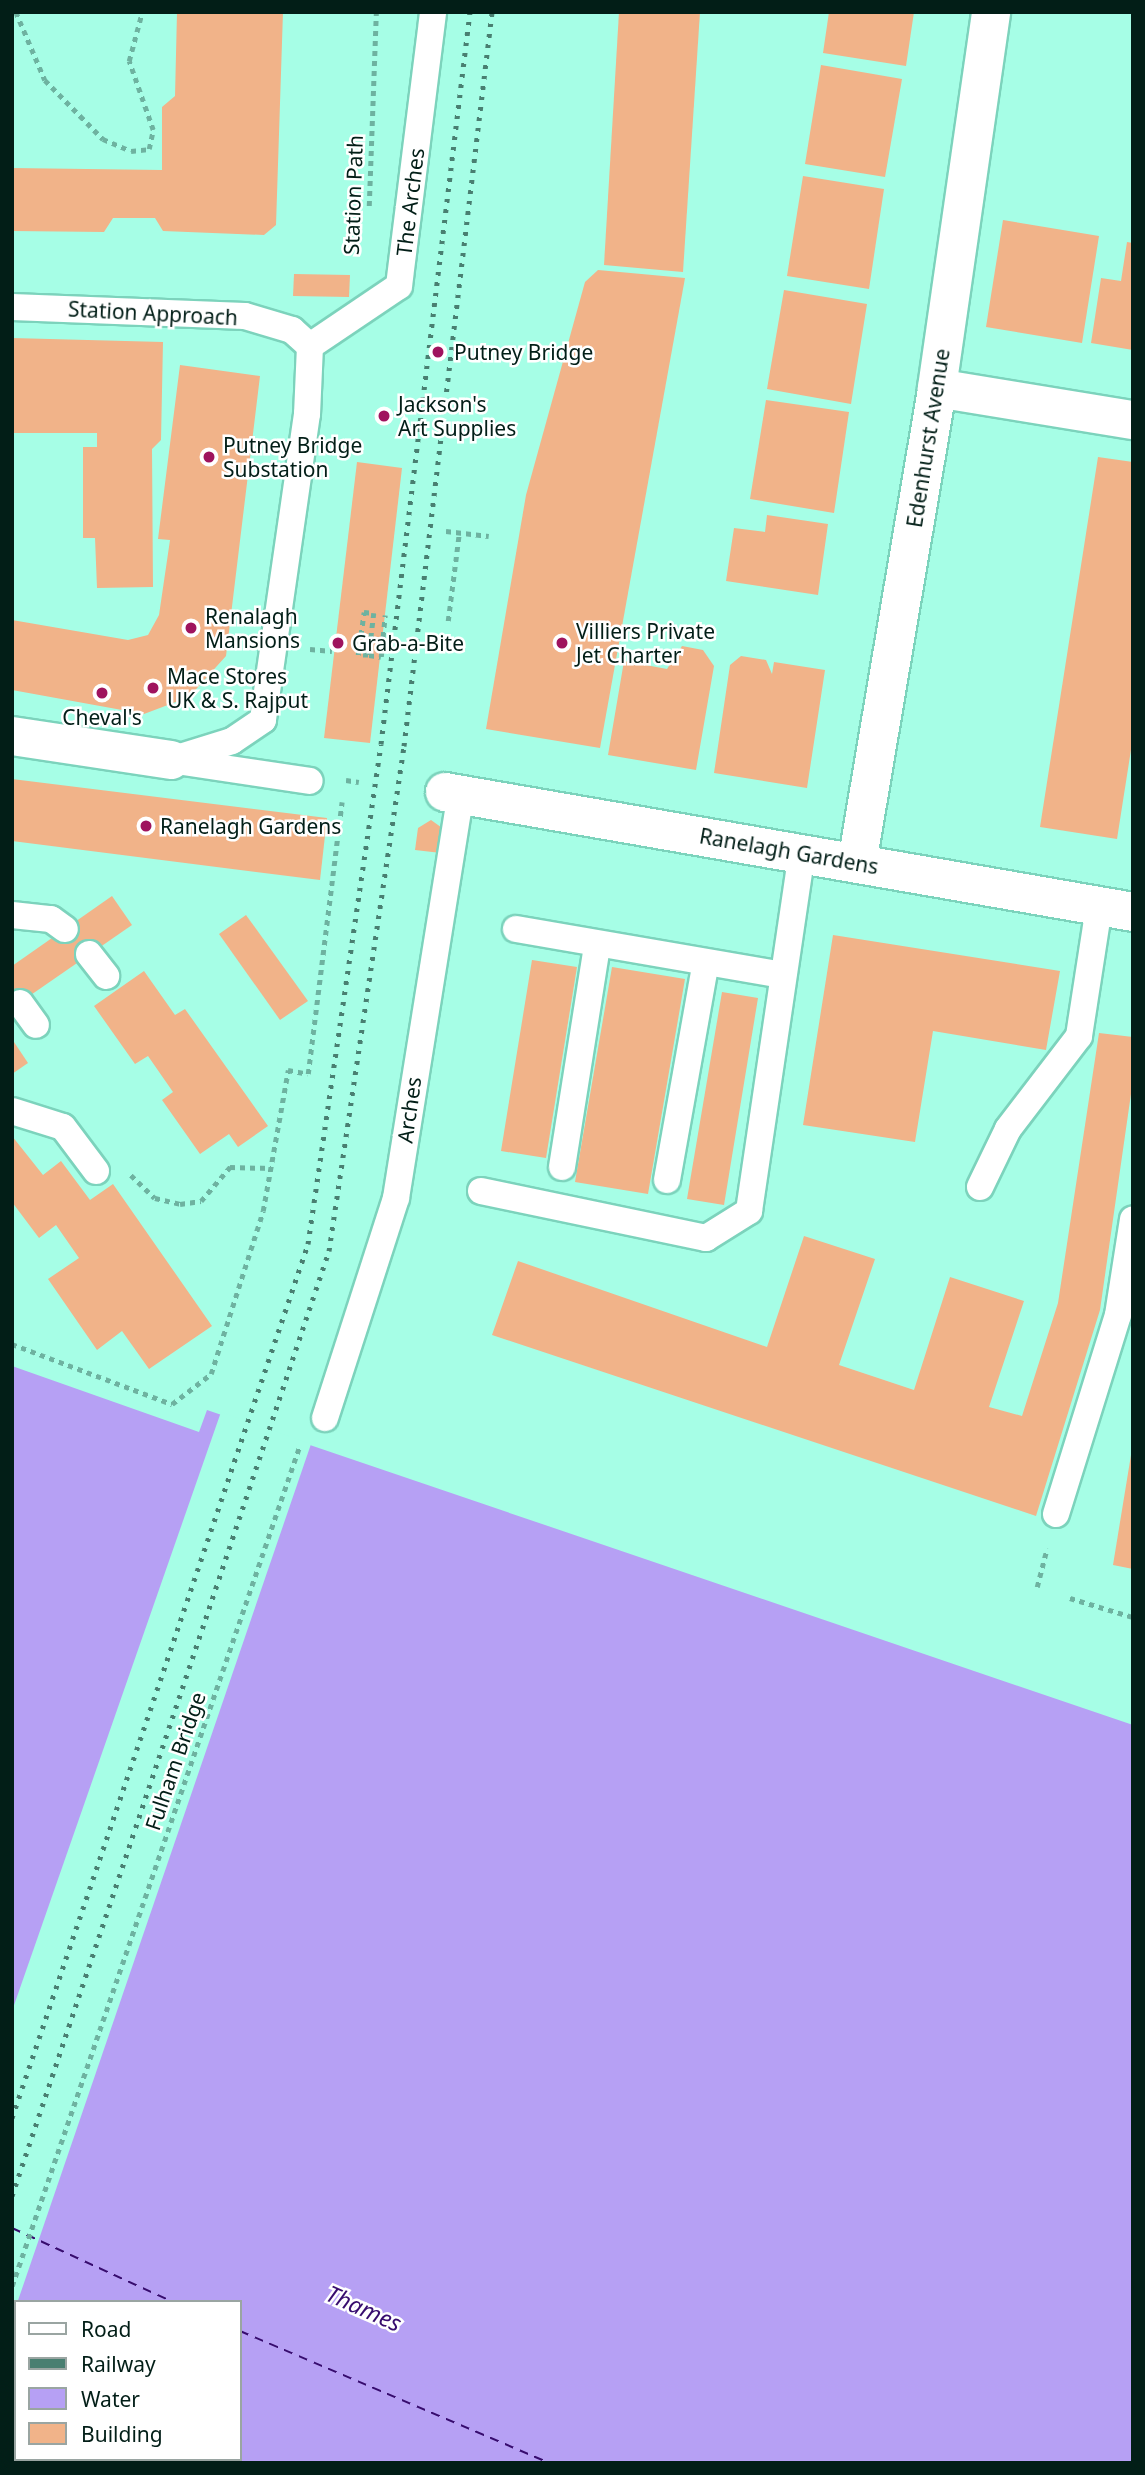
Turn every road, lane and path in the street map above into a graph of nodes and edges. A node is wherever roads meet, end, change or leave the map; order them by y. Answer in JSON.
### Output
{"nodes":[{"id":1,"x":16,"y":12,"type":"edge"},
{"id":2,"x":48,"y":12,"type":"edge"},
{"id":3,"x":78,"y":12,"type":"edge"},
{"id":4,"x":142,"y":12,"type":"edge"},
{"id":5,"x":376,"y":12,"type":"edge"},
{"id":6,"x":433,"y":12,"type":"edge"},
{"id":7,"x":991,"y":12,"type":"edge"},
{"id":8,"x":368,"y":217,"type":"dead end"},
{"id":9,"x":12,"y":307,"type":"edge"},
{"id":10,"x":310,"y":346,"type":"junction"},
{"id":11,"x":937,"y":388,"type":"junction"},
{"id":12,"x":1133,"y":420,"type":"edge"},
{"id":13,"x":446,"y":531,"type":"dead end"},
{"id":14,"x":459,"y":534,"type":"junction"},
{"id":15,"x":489,"y":536,"type":"dead end"},
{"id":16,"x":385,"y":615,"type":"dead end"},
{"id":17,"x":448,"y":621,"type":"dead end"},
{"id":18,"x":368,"y":655,"type":"dead end"},
{"id":19,"x":12,"y":736,"type":"edge"},
{"id":20,"x":171,"y":760,"type":"junction"},
{"id":21,"x":310,"y":781,"type":"dead end"},
{"id":22,"x":359,"y":782,"type":"dead end"},
{"id":23,"x":453,"y":793,"type":"joint"},
{"id":24,"x":802,"y":853,"type":"junction"},
{"id":25,"x":857,"y":863,"type":"junction"},
{"id":26,"x":1116,"y":910,"type":"edge"},
{"id":27,"x":12,"y":915,"type":"edge"},
{"id":28,"x":65,"y":929,"type":"dead end"},
{"id":29,"x":516,"y":929,"type":"dead end"},
{"id":30,"x":597,"y":946,"type":"junction"},
{"id":31,"x":89,"y":954,"type":"dead end"},
{"id":32,"x":705,"y":966,"type":"junction"},
{"id":33,"x":782,"y":975,"type":"junction"},
{"id":34,"x":106,"y":976,"type":"dead end"},
{"id":35,"x":20,"y":1003,"type":"dead end"},
{"id":36,"x":36,"y":1025,"type":"dead end"},
{"id":37,"x":12,"y":1111,"type":"edge"},
{"id":38,"x":562,"y":1167,"type":"dead end"},
{"id":39,"x":271,"y":1168,"type":"junction"},
{"id":40,"x":96,"y":1171,"type":"joint"},
{"id":41,"x":667,"y":1180,"type":"dead end"},
{"id":42,"x":980,"y":1186,"type":"dead end"},
{"id":43,"x":481,"y":1191,"type":"dead end"},
{"id":44,"x":1133,"y":1219,"type":"edge"},
{"id":45,"x":12,"y":1344,"type":"edge"},
{"id":46,"x":315,"y":1424,"type":"joint"},
{"id":47,"x":1056,"y":1514,"type":"dead end"},
{"id":48,"x":1070,"y":1598,"type":"dead end"},
{"id":49,"x":1133,"y":1617,"type":"edge"},
{"id":50,"x":12,"y":2286,"type":"edge"}],
"edges":[{"from":1,"to":4,"type":"path"},
{"from":2,"to":3,"type":"path"},
{"from":5,"to":8,"type":"path","name":"Station Path"},
{"from":6,"to":10,"type":"lane","name":"The Arches"},
{"from":7,"to":11,"type":"street","name":"Edenhurst Avenue"},
{"from":9,"to":10,"type":"lane","name":"Station Approach"},
{"from":10,"to":20,"type":"lane"},
{"from":11,"to":12,"type":"street"},
{"from":11,"to":25,"type":"street","name":"Edenhurst Avenue"},
{"from":13,"to":14,"type":"path"},
{"from":14,"to":15,"type":"path"},
{"from":14,"to":17,"type":"path"},
{"from":16,"to":18,"type":"path"},
{"from":19,"to":20,"type":"street"},
{"from":20,"to":21,"type":"lane"},
{"from":22,"to":39,"type":"path"},
{"from":23,"to":24,"type":"street","name":"Ranelagh Gardens"},
{"from":23,"to":46,"type":"lane","name":"Arches"},
{"from":24,"to":25,"type":"street","name":"Ranelagh Gardens"},
{"from":24,"to":33,"type":"lane"},
{"from":25,"to":26,"type":"street","name":"Ranelagh Gardens"},
{"from":26,"to":42,"type":"lane"},
{"from":27,"to":28,"type":"lane"},
{"from":29,"to":30,"type":"lane"},
{"from":30,"to":32,"type":"lane"},
{"from":30,"to":38,"type":"lane"},
{"from":31,"to":34,"type":"lane"},
{"from":32,"to":33,"type":"lane"},
{"from":32,"to":41,"type":"lane"},
{"from":33,"to":43,"type":"lane"},
{"from":35,"to":36,"type":"lane"},
{"from":37,"to":40,"type":"lane"},
{"from":39,"to":40,"type":"path"},
{"from":39,"to":45,"type":"path"},
{"from":44,"to":47,"type":"lane"},
{"from":46,"to":50,"type":"path","name":"Fulham Bridge"},
{"from":48,"to":49,"type":"path"}]}
